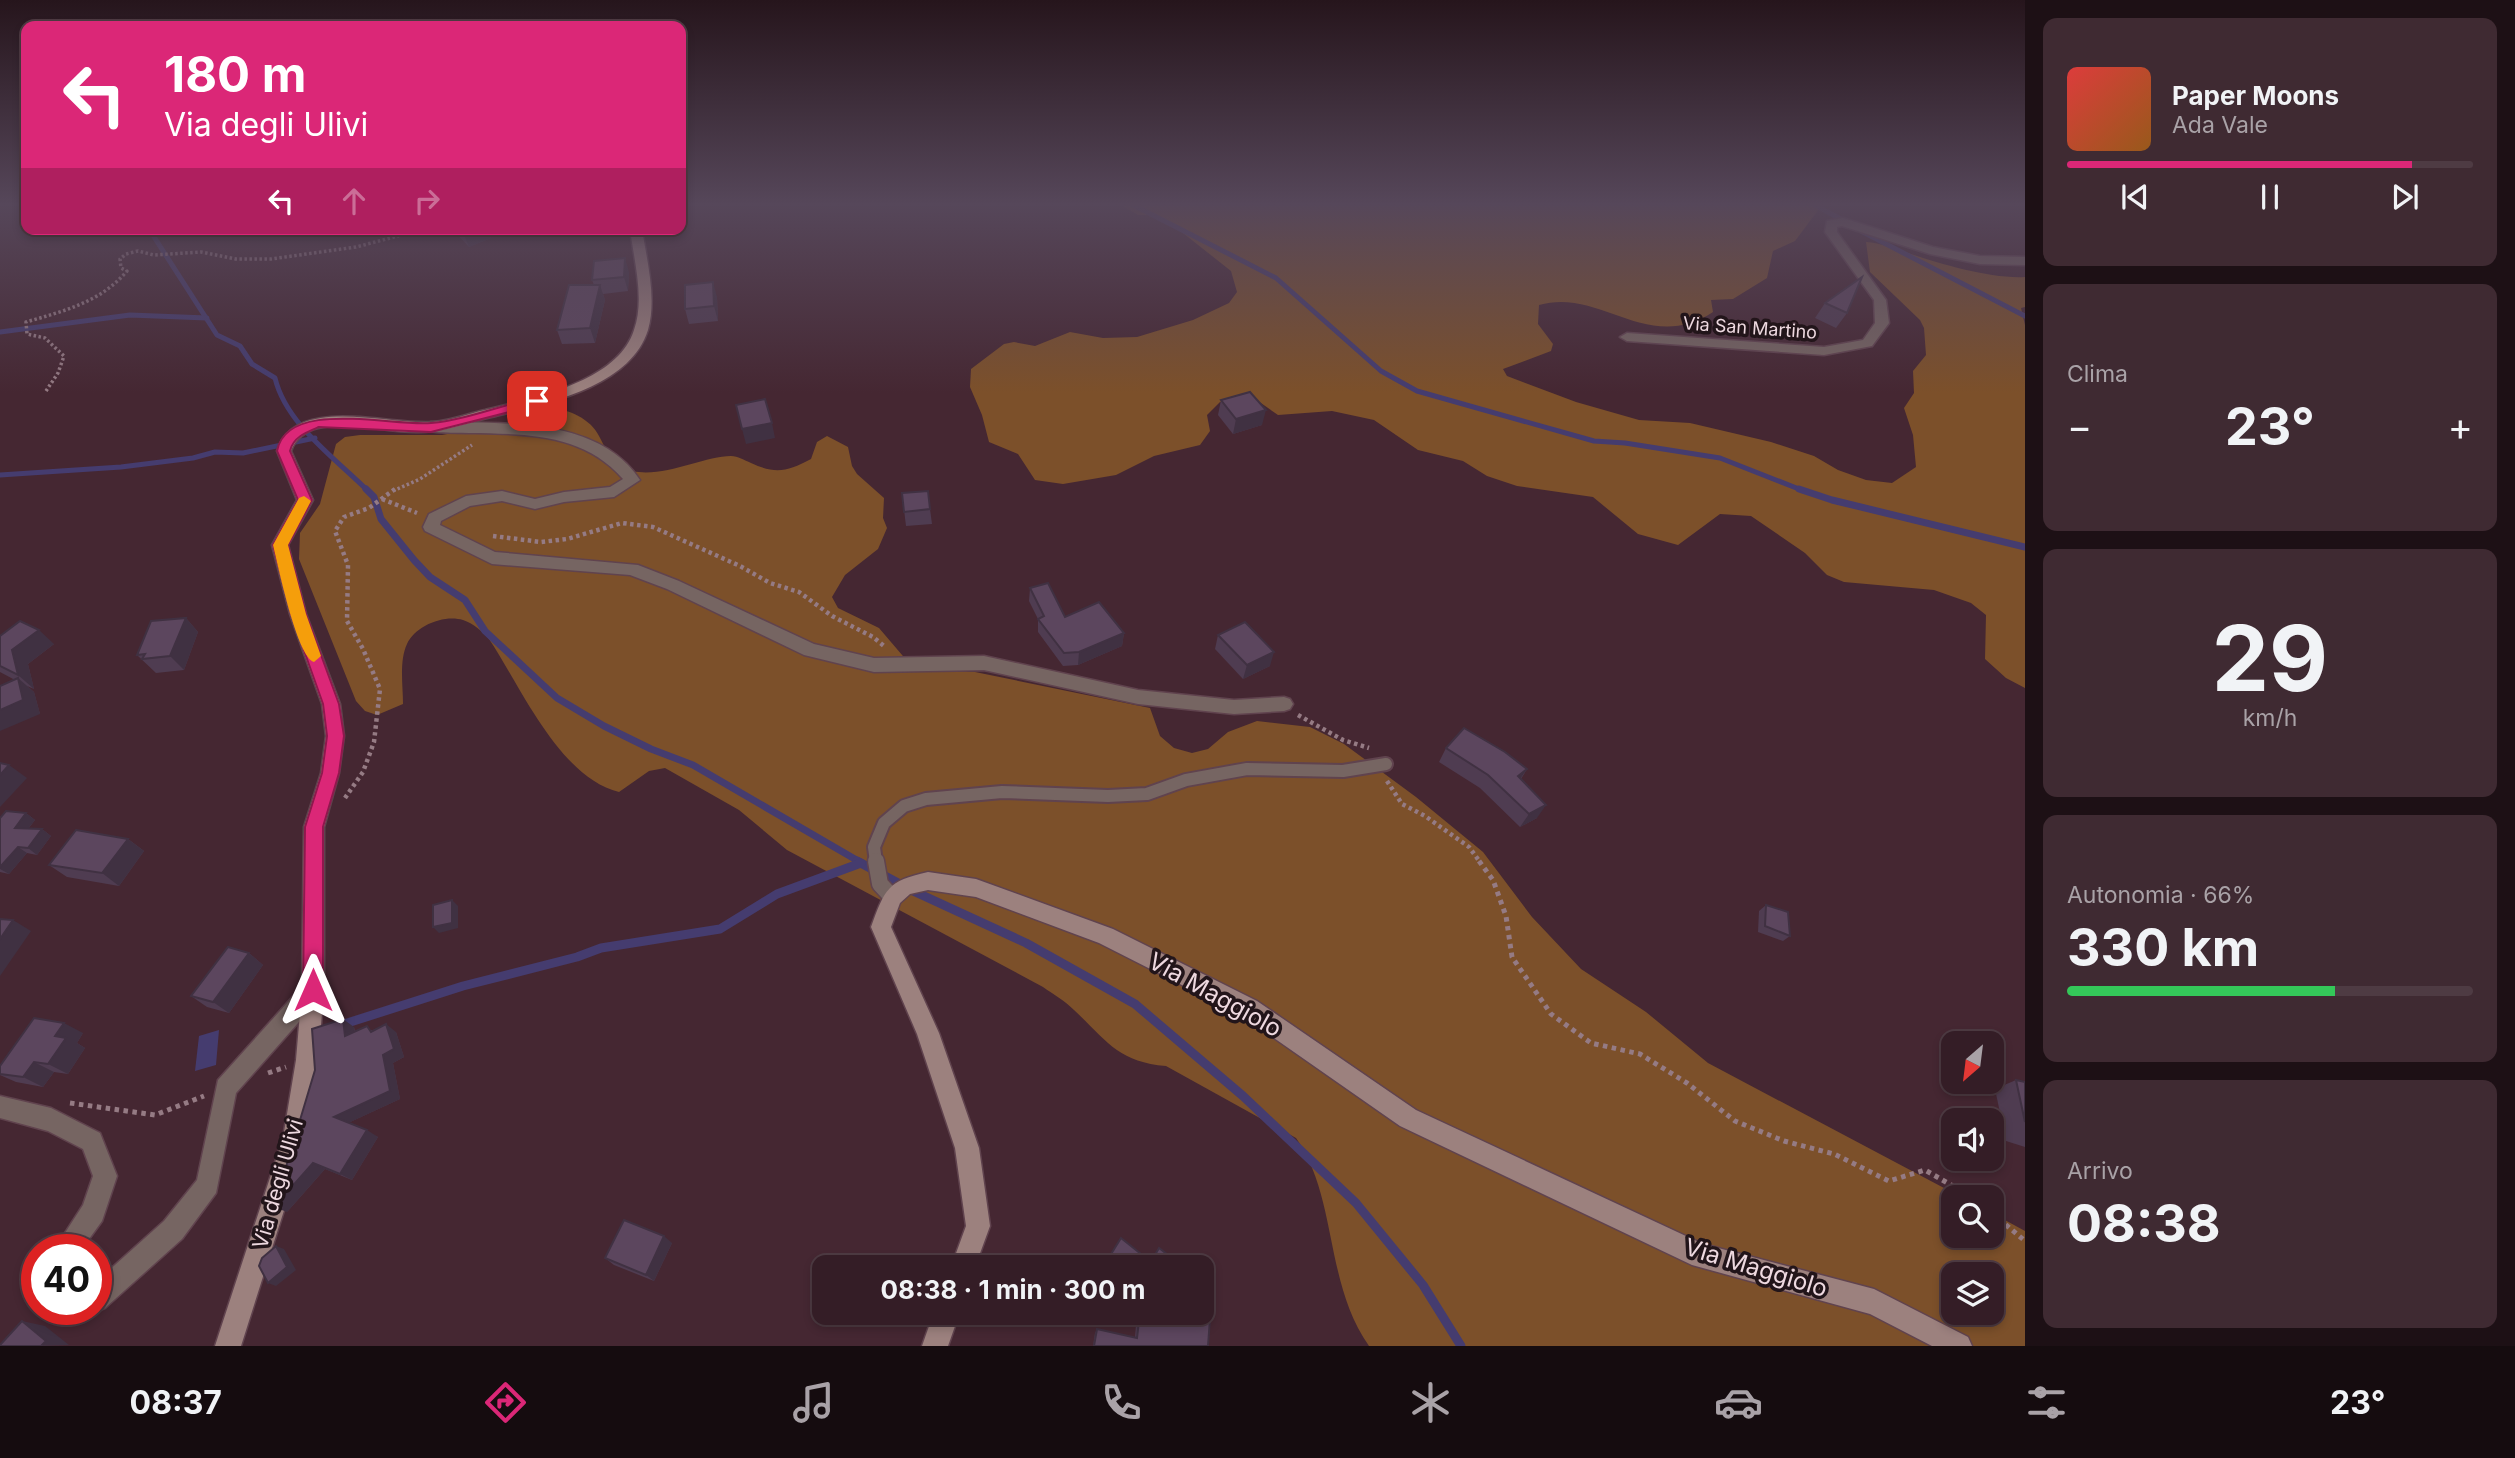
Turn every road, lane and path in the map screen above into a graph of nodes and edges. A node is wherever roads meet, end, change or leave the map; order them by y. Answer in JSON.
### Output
{"nodes":[{"id":1,"x":121,"y":268,"type":"edge"},
{"id":2,"x":642,"y":268,"type":"edge"},
{"id":3,"x":1856,"y":268,"type":"edge"},
{"id":4,"x":1627,"y":337,"type":"dead end"},
{"id":5,"x":46,"y":391,"type":"dead end"},
{"id":6,"x":431,"y":428,"type":"junction"},
{"id":7,"x":508,"y":429,"type":"junction"},
{"id":8,"x":382,"y":499,"type":"junction"},
{"id":9,"x":435,"y":518,"type":"junction"},
{"id":10,"x":483,"y":534,"type":"dead end"},
{"id":11,"x":905,"y":666,"type":"junction"},
{"id":12,"x":1284,"y":704,"type":"joint"},
{"id":13,"x":1372,"y":750,"type":"dead end"},
{"id":14,"x":1386,"y":764,"type":"joint"},
{"id":15,"x":342,"y":803,"type":"dead end"},
{"id":16,"x":892,"y":897,"type":"junction"},
{"id":17,"x":313,"y":990,"type":"junction"},
{"id":18,"x":226,"y":1088,"type":"junction"},
{"id":19,"x":56,"y":1101,"type":"dead end"},
{"id":20,"x":0,"y":1107,"type":"edge"},
{"id":21,"x":1951,"y":1185,"type":"edge"},
{"id":22,"x":2004,"y":1223,"type":"edge"},
{"id":23,"x":77,"y":1234,"type":"edge"},
{"id":24,"x":2025,"y":1241,"type":"edge"},
{"id":25,"x":968,"y":1255,"type":"edge"},
{"id":26,"x":112,"y":1285,"type":"edge"},
{"id":27,"x":942,"y":1325,"type":"edge"},
{"id":28,"x":228,"y":1346,"type":"edge"},
{"id":29,"x":935,"y":1346,"type":"edge"},
{"id":30,"x":1958,"y":1346,"type":"edge"}],
"edges":[{"from":1,"to":5,"type":"path"},
{"from":2,"to":6,"type":"street","name":"Via degli Ulivi"},
{"from":3,"to":4,"type":"street","name":"Via San Martino"},
{"from":6,"to":7,"type":"street"},
{"from":6,"to":17,"type":"street","name":"Via degli Ulivi"},
{"from":7,"to":8,"type":"path"},
{"from":7,"to":9,"type":"street"},
{"from":8,"to":9,"type":"path"},
{"from":8,"to":15,"type":"path"},
{"from":9,"to":11,"type":"street"},
{"from":10,"to":11,"type":"path"},
{"from":11,"to":12,"type":"street"},
{"from":12,"to":13,"type":"path"},
{"from":14,"to":16,"type":"lane"},
{"from":14,"to":21,"type":"path"},
{"from":16,"to":25,"type":"street"},
{"from":16,"to":30,"type":"street","name":"Via Maggiolo"},
{"from":17,"to":18,"type":"street"},
{"from":17,"to":28,"type":"street","name":"Via degli Ulivi"},
{"from":18,"to":19,"type":"path"},
{"from":18,"to":26,"type":"street"},
{"from":20,"to":23,"type":"street"},
{"from":22,"to":24,"type":"path"},
{"from":27,"to":29,"type":"street"}]}
